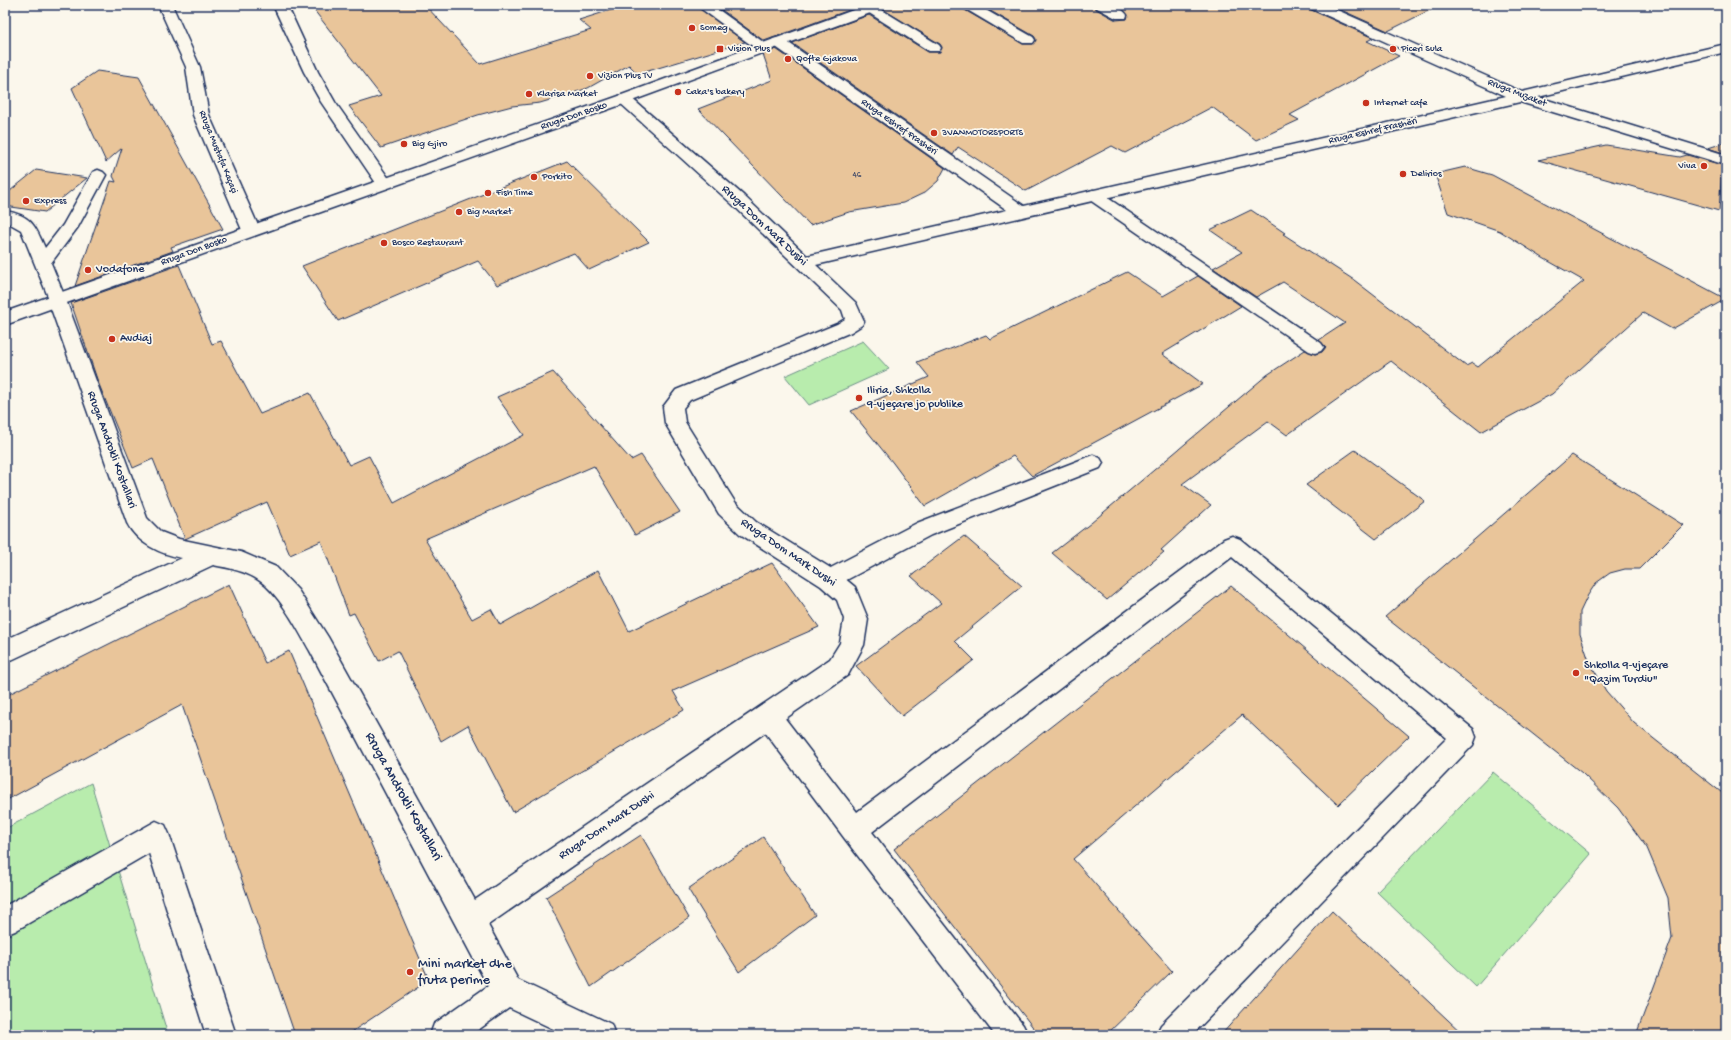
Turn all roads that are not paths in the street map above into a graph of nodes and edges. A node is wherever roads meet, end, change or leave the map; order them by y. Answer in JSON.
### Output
{"nodes":[{"id":1,"x":165,"y":5,"type":"edge"},
{"id":2,"x":280,"y":5,"type":"edge"},
{"id":3,"x":703,"y":5,"type":"edge"},
{"id":4,"x":968,"y":5,"type":"edge"},
{"id":5,"x":1101,"y":5,"type":"edge"},
{"id":6,"x":1315,"y":5,"type":"edge"},
{"id":7,"x":874,"y":7,"type":"edge"},
{"id":8,"x":1121,"y":15,"type":"dead end"},
{"id":9,"x":1028,"y":40,"type":"dead end"},
{"id":10,"x":778,"y":42,"type":"junction"},
{"id":11,"x":763,"y":48,"type":"junction"},
{"id":12,"x":934,"y":48,"type":"dead end"},
{"id":13,"x":1726,"y":48,"type":"edge"},
{"id":14,"x":1521,"y":97,"type":"junction"},
{"id":15,"x":624,"y":98,"type":"junction"},
{"id":16,"x":1726,"y":160,"type":"edge"},
{"id":17,"x":98,"y":175,"type":"dead end"},
{"id":18,"x":384,"y":183,"type":"junction"},
{"id":19,"x":1093,"y":195,"type":"junction"},
{"id":20,"x":1020,"y":211,"type":"junction"},
{"id":21,"x":5,"y":216,"type":"edge"},
{"id":22,"x":251,"y":230,"type":"junction"},
{"id":23,"x":42,"y":262,"type":"junction"},
{"id":24,"x":804,"y":262,"type":"junction"},
{"id":25,"x":57,"y":300,"type":"junction"},
{"id":26,"x":5,"y":319,"type":"edge"},
{"id":27,"x":1315,"y":347,"type":"dead end"},
{"id":28,"x":1093,"y":463,"type":"dead end"},
{"id":29,"x":211,"y":555,"type":"junction"},
{"id":30,"x":829,"y":579,"type":"junction"},
{"id":31,"x":5,"y":652,"type":"edge"},
{"id":32,"x":768,"y":716,"type":"junction"},
{"id":33,"x":854,"y":830,"type":"junction"},
{"id":34,"x":470,"y":920,"type":"junction"},
{"id":35,"x":5,"y":921,"type":"edge"},
{"id":36,"x":507,"y":991,"type":"junction"},
{"id":37,"x":221,"y":1035,"type":"edge"},
{"id":38,"x":445,"y":1035,"type":"edge"},
{"id":39,"x":600,"y":1035,"type":"edge"},
{"id":40,"x":1013,"y":1035,"type":"edge"},
{"id":41,"x":1171,"y":1035,"type":"edge"}],
"edges":[{"from":1,"to":22,"type":"street","name":"Rruga Mustafa Kaçaçi"},
{"from":2,"to":18,"type":"street"},
{"from":3,"to":11,"type":"street"},
{"from":4,"to":9,"type":"lane"},
{"from":5,"to":8,"type":"lane"},
{"from":6,"to":14,"type":"street","name":"Rruga Muzaket"},
{"from":7,"to":10,"type":"street","name":"Rruga Don Bosko"},
{"from":7,"to":12,"type":"lane"},
{"from":10,"to":11,"type":"street","name":"Rruga Don Bosko"},
{"from":10,"to":20,"type":"street","name":"Rruga Eshref Frashëri"},
{"from":11,"to":15,"type":"street","name":"Rruga Don Bosko"},
{"from":13,"to":14,"type":"street","name":"Rruga Eshref Frashëri"},
{"from":14,"to":16,"type":"street","name":"Rruga Muzaket"},
{"from":14,"to":19,"type":"street","name":"Rruga Eshref Frashëri"},
{"from":15,"to":18,"type":"street","name":"Rruga Don Bosko"},
{"from":15,"to":24,"type":"street","name":"Rruga Dom Mark Dushi"},
{"from":17,"to":23,"type":"lane"},
{"from":18,"to":22,"type":"street","name":"Rruga Don Bosko"},
{"from":19,"to":20,"type":"street","name":"Rruga Eshref Frashëri"},
{"from":19,"to":27,"type":"lane"},
{"from":20,"to":24,"type":"street","name":"Rruga Eshref Frashëri"},
{"from":21,"to":23,"type":"lane"},
{"from":22,"to":25,"type":"street","name":"Rruga Don Bosko"},
{"from":23,"to":25,"type":"lane"},
{"from":24,"to":30,"type":"street","name":"Rruga Dom Mark Dushi"},
{"from":25,"to":26,"type":"street","name":"Rruga Don Bosko"},
{"from":25,"to":29,"type":"street","name":"Rruga Androkli Kostallari"},
{"from":28,"to":30,"type":"lane"},
{"from":29,"to":31,"type":"street"},
{"from":29,"to":34,"type":"street","name":"Rruga Androkli Kostallari"},
{"from":30,"to":32,"type":"street","name":"Rruga Dom Mark Dushi"},
{"from":32,"to":33,"type":"lane"},
{"from":32,"to":34,"type":"street","name":"Rruga Dom Mark Dushi"},
{"from":33,"to":40,"type":"lane"},
{"from":33,"to":41,"type":"lane"},
{"from":34,"to":36,"type":"street","name":"Rruga Androkli Kostallari"},
{"from":35,"to":37,"type":"lane"},
{"from":36,"to":38,"type":"street"},
{"from":36,"to":39,"type":"street"}]}
